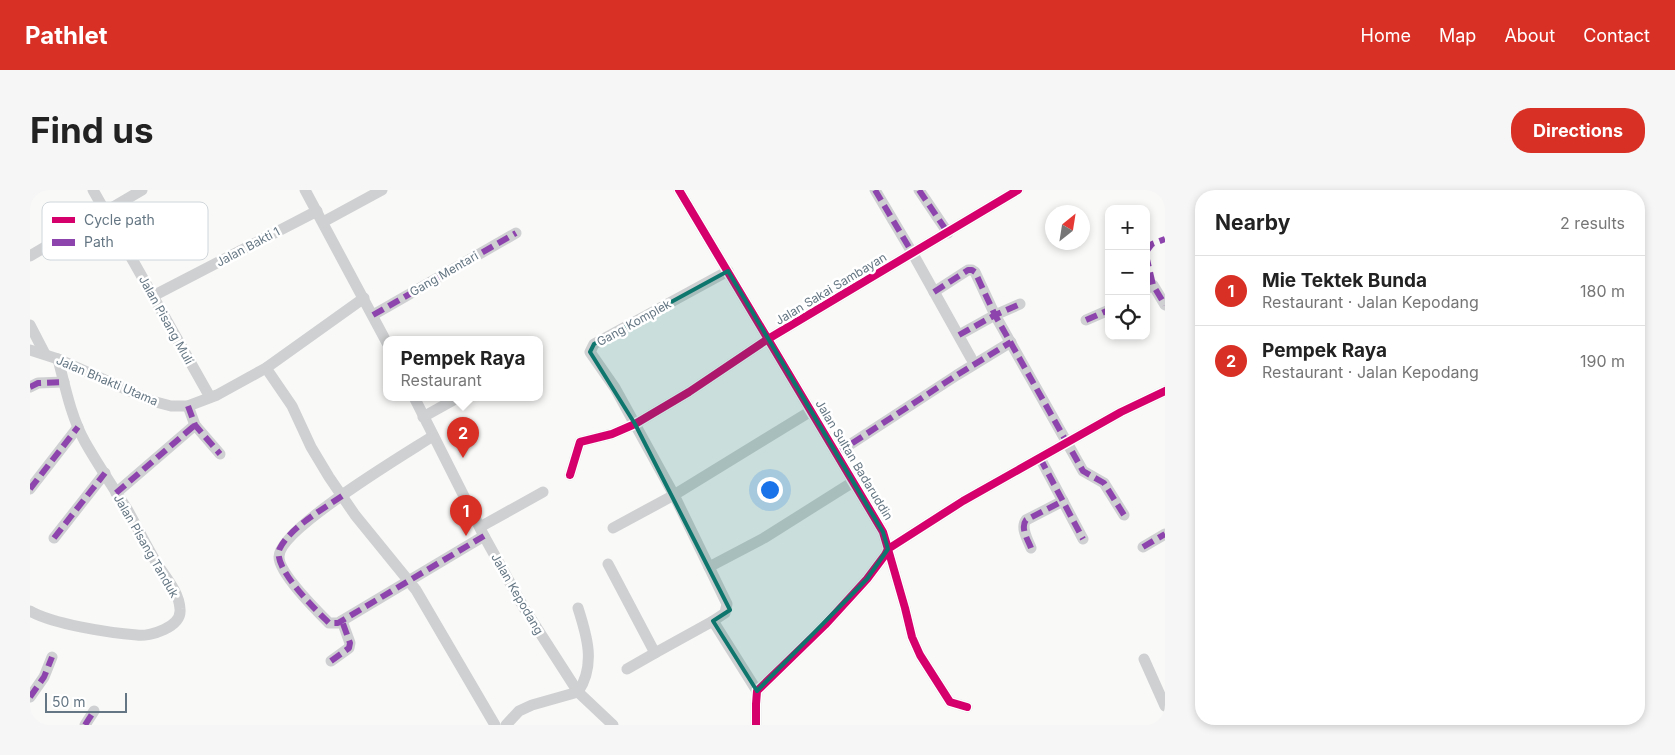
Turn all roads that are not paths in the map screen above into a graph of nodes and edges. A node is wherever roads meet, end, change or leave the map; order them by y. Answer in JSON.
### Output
{"nodes":[{"id":1,"x":93,"y":190,"type":"edge"},
{"id":2,"x":142,"y":190,"type":"edge"},
{"id":3,"x":305,"y":190,"type":"edge"},
{"id":4,"x":382,"y":190,"type":"edge"},
{"id":5,"x":679,"y":190,"type":"edge"},
{"id":6,"x":875,"y":190,"type":"edge"},
{"id":7,"x":919,"y":190,"type":"edge"},
{"id":8,"x":1011,"y":192,"type":"edge"},
{"id":9,"x":100,"y":202,"type":"edge"},
{"id":10,"x":121,"y":202,"type":"edge"},
{"id":11,"x":317,"y":211,"type":"junction"},
{"id":12,"x":323,"y":222,"type":"junction"},
{"id":13,"x":516,"y":233,"type":"dead end"},
{"id":14,"x":948,"y":233,"type":"junction"},
{"id":15,"x":42,"y":249,"type":"edge"},
{"id":16,"x":913,"y":254,"type":"junction"},
{"id":17,"x":30,"y":256,"type":"edge"},
{"id":18,"x":133,"y":260,"type":"edge"},
{"id":19,"x":728,"y":271,"type":"junction"},
{"id":20,"x":1150,"y":286,"type":"edge"},
{"id":21,"x":934,"y":292,"type":"junction"},
{"id":22,"x":153,"y":296,"type":"junction"},
{"id":23,"x":364,"y":298,"type":"junction"},
{"id":24,"x":1020,"y":304,"type":"dead end"},
{"id":25,"x":1165,"y":306,"type":"edge"},
{"id":26,"x":1105,"y":312,"type":"edge"},
{"id":27,"x":373,"y":314,"type":"junction"},
{"id":28,"x":995,"y":315,"type":"junction"},
{"id":29,"x":1086,"y":320,"type":"dead end"},
{"id":30,"x":30,"y":325,"type":"edge"},
{"id":31,"x":384,"y":336,"type":"edge"},
{"id":32,"x":960,"y":336,"type":"junction"},
{"id":33,"x":768,"y":339,"type":"junction"},
{"id":34,"x":1011,"y":342,"type":"junction"},
{"id":35,"x":30,"y":350,"type":"edge"},
{"id":36,"x":45,"y":354,"type":"junction"},
{"id":37,"x":971,"y":358,"type":"dead end"},
{"id":38,"x":58,"y":359,"type":"junction"},
{"id":39,"x":266,"y":368,"type":"junction"},
{"id":40,"x":64,"y":382,"type":"junction"},
{"id":41,"x":30,"y":387,"type":"edge"},
{"id":42,"x":1165,"y":391,"type":"edge"},
{"id":43,"x":210,"y":397,"type":"junction"},
{"id":44,"x":416,"y":401,"type":"edge"},
{"id":45,"x":452,"y":401,"type":"edge"},
{"id":46,"x":188,"y":406,"type":"junction"},
{"id":47,"x":811,"y":411,"type":"junction"},
{"id":48,"x":423,"y":417,"type":"junction"},
{"id":49,"x":636,"y":424,"type":"junction"},
{"id":50,"x":195,"y":425,"type":"junction"},
{"id":51,"x":78,"y":427,"type":"junction"},
{"id":52,"x":434,"y":436,"type":"junction"},
{"id":53,"x":1067,"y":442,"type":"junction"},
{"id":54,"x":837,"y":453,"type":"junction"},
{"id":55,"x":220,"y":454,"type":"dead end"},
{"id":56,"x":1040,"y":458,"type":"junction"},
{"id":57,"x":105,"y":473,"type":"junction"},
{"id":58,"x":570,"y":475,"type":"dead end"},
{"id":59,"x":853,"y":482,"type":"junction"},
{"id":60,"x":30,"y":489,"type":"edge"},
{"id":61,"x":543,"y":492,"type":"dead end"},
{"id":62,"x":116,"y":493,"type":"junction"},
{"id":63,"x":674,"y":495,"type":"junction"},
{"id":64,"x":342,"y":496,"type":"junction"},
{"id":65,"x":1063,"y":501,"type":"junction"},
{"id":66,"x":1124,"y":515,"type":"dead end"},
{"id":67,"x":613,"y":528,"type":"dead end"},
{"id":68,"x":482,"y":531,"type":"junction"},
{"id":69,"x":1165,"y":534,"type":"edge"},
{"id":70,"x":54,"y":538,"type":"dead end"},
{"id":71,"x":1083,"y":539,"type":"dead end"},
{"id":72,"x":1143,"y":547,"type":"dead end"},
{"id":73,"x":1031,"y":548,"type":"dead end"},
{"id":74,"x":888,"y":549,"type":"junction"},
{"id":75,"x":608,"y":564,"type":"dead end"},
{"id":76,"x":709,"y":567,"type":"junction"},
{"id":77,"x":408,"y":580,"type":"junction"},
{"id":78,"x":578,"y":608,"type":"dead end"},
{"id":79,"x":30,"y":611,"type":"edge"},
{"id":80,"x":342,"y":621,"type":"junction"},
{"id":81,"x":713,"y":621,"type":"junction"},
{"id":82,"x":655,"y":653,"type":"junction"},
{"id":83,"x":52,"y":657,"type":"dead end"},
{"id":84,"x":1144,"y":659,"type":"dead end"},
{"id":85,"x":331,"y":661,"type":"dead end"},
{"id":86,"x":627,"y":669,"type":"dead end"},
{"id":87,"x":757,"y":691,"type":"junction"},
{"id":88,"x":578,"y":692,"type":"junction"},
{"id":89,"x":1162,"y":692,"type":"edge"},
{"id":90,"x":30,"y":697,"type":"edge"},
{"id":91,"x":1165,"y":706,"type":"edge"},
{"id":92,"x":967,"y":707,"type":"dead end"},
{"id":93,"x":94,"y":711,"type":"dead end"},
{"id":94,"x":85,"y":725,"type":"edge"},
{"id":95,"x":495,"y":725,"type":"edge"},
{"id":96,"x":506,"y":725,"type":"edge"},
{"id":97,"x":613,"y":725,"type":"edge"},
{"id":98,"x":756,"y":725,"type":"edge"}],
"edges":[{"from":1,"to":9,"type":"street","name":"Jalan Pisang Muli"},
{"from":2,"to":10,"type":"street"},
{"from":3,"to":11,"type":"street"},
{"from":4,"to":12,"type":"street"},
{"from":5,"to":19,"type":"street","name":"Jalan Sultan Badaruddin"},
{"from":6,"to":16,"type":"street"},
{"from":7,"to":14,"type":"street"},
{"from":8,"to":14,"type":"street","name":"Jalan Sakai Sambayan"},
{"from":11,"to":12,"type":"street"},
{"from":11,"to":22,"type":"street","name":"Jalan Bakti 1"},
{"from":12,"to":23,"type":"street"},
{"from":13,"to":27,"type":"street","name":"Gang Mentari"},
{"from":14,"to":16,"type":"street","name":"Jalan Sakai Sambayan"},
{"from":15,"to":17,"type":"street"},
{"from":16,"to":21,"type":"street"},
{"from":16,"to":33,"type":"street","name":"Jalan Sakai Sambayan"},
{"from":18,"to":22,"type":"street","name":"Jalan Pisang Muli"},
{"from":19,"to":33,"type":"street","name":"Jalan Sultan Badaruddin"},
{"from":19,"to":49,"type":"street","name":"Gang Komplek"},
{"from":20,"to":25,"type":"street"},
{"from":21,"to":28,"type":"street"},
{"from":21,"to":32,"type":"street"},
{"from":22,"to":43,"type":"street","name":"Jalan Pisang Muli"},
{"from":23,"to":27,"type":"street"},
{"from":23,"to":39,"type":"street","name":"Jalan Bhakti Utama"},
{"from":24,"to":28,"type":"street"},
{"from":26,"to":29,"type":"street"},
{"from":27,"to":31,"type":"street"},
{"from":28,"to":32,"type":"street"},
{"from":28,"to":34,"type":"street"},
{"from":30,"to":36,"type":"street"},
{"from":32,"to":37,"type":"street"},
{"from":33,"to":47,"type":"street","name":"Jalan Sultan Badaruddin"},
{"from":33,"to":49,"type":"street","name":"Jalan Sakai Sambayan"},
{"from":34,"to":53,"type":"street"},
{"from":34,"to":54,"type":"street"},
{"from":35,"to":36,"type":"street","name":"Jalan Bhakti Utama"},
{"from":36,"to":38,"type":"street","name":"Jalan Bhakti Utama"},
{"from":38,"to":40,"type":"street","name":"Jalan Pisang Tanduk"},
{"from":38,"to":46,"type":"street","name":"Jalan Bhakti Utama"},
{"from":39,"to":43,"type":"street","name":"Jalan Bhakti Utama"},
{"from":39,"to":64,"type":"street"},
{"from":40,"to":41,"type":"street"},
{"from":40,"to":51,"type":"street","name":"Jalan Pisang Tanduk"},
{"from":42,"to":53,"type":"street"},
{"from":43,"to":46,"type":"street","name":"Jalan Bhakti Utama"},
{"from":44,"to":48,"type":"street","name":"Jalan Kepodang"},
{"from":45,"to":48,"type":"street"},
{"from":46,"to":50,"type":"street"},
{"from":47,"to":54,"type":"street","name":"Jalan Sultan Badaruddin"},
{"from":47,"to":63,"type":"street"},
{"from":48,"to":52,"type":"street","name":"Jalan Kepodang"},
{"from":49,"to":58,"type":"street","name":"Jalan Sakai Sambayan"},
{"from":49,"to":63,"type":"street","name":"Gang Komplek"},
{"from":50,"to":55,"type":"street"},
{"from":50,"to":62,"type":"street"},
{"from":51,"to":57,"type":"street","name":"Jalan Pisang Tanduk"},
{"from":51,"to":60,"type":"street"},
{"from":52,"to":64,"type":"street"},
{"from":52,"to":68,"type":"street","name":"Jalan Kepodang"},
{"from":53,"to":56,"type":"street"},
{"from":53,"to":66,"type":"street"},
{"from":54,"to":59,"type":"street","name":"Jalan Sultan Badaruddin"},
{"from":56,"to":65,"type":"street"},
{"from":56,"to":74,"type":"street"},
{"from":57,"to":62,"type":"street","name":"Jalan Pisang Tanduk"},
{"from":57,"to":70,"type":"street"},
{"from":59,"to":74,"type":"street","name":"Jalan Sultan Badaruddin"},
{"from":59,"to":76,"type":"street"},
{"from":61,"to":68,"type":"street"},
{"from":62,"to":79,"type":"street","name":"Jalan Pisang Tanduk"},
{"from":63,"to":67,"type":"street"},
{"from":63,"to":76,"type":"street","name":"Gang Komplek"},
{"from":64,"to":77,"type":"street"},
{"from":64,"to":80,"type":"street"},
{"from":65,"to":71,"type":"street"},
{"from":65,"to":73,"type":"street"},
{"from":68,"to":77,"type":"street"},
{"from":68,"to":88,"type":"street","name":"Jalan Kepodang"},
{"from":69,"to":72,"type":"street"},
{"from":74,"to":87,"type":"street"},
{"from":74,"to":92,"type":"street","name":"Jalan Sultan Badaruddin"},
{"from":75,"to":82,"type":"street"},
{"from":76,"to":81,"type":"street","name":"Gang Komplek"},
{"from":77,"to":80,"type":"street"},
{"from":77,"to":95,"type":"street"},
{"from":78,"to":88,"type":"street"},
{"from":80,"to":85,"type":"street"},
{"from":81,"to":82,"type":"street"},
{"from":81,"to":87,"type":"street"},
{"from":82,"to":86,"type":"street"},
{"from":83,"to":90,"type":"street"},
{"from":84,"to":89,"type":"street"},
{"from":87,"to":98,"type":"street"},
{"from":88,"to":96,"type":"street"},
{"from":88,"to":97,"type":"street","name":"Jalan Kepodang"},
{"from":89,"to":91,"type":"street"},
{"from":93,"to":94,"type":"street"}]}
